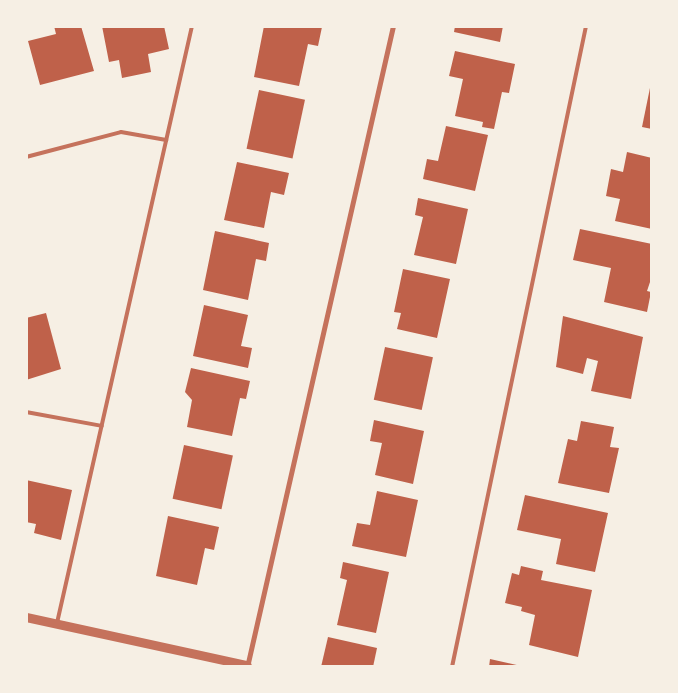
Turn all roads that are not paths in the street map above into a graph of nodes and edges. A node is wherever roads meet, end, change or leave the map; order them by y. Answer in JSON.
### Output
{"nodes":[{"id":1,"x":192,"y":26,"type":"edge"},
{"id":2,"x":393,"y":26,"type":"edge"},
{"id":3,"x":586,"y":26,"type":"edge"},
{"id":4,"x":166,"y":140,"type":"junction"},
{"id":5,"x":26,"y":157,"type":"edge"},
{"id":6,"x":26,"y":412,"type":"edge"},
{"id":7,"x":102,"y":426,"type":"junction"},
{"id":8,"x":26,"y":617,"type":"edge"},
{"id":9,"x":58,"y":623,"type":"junction"},
{"id":10,"x":247,"y":666,"type":"edge"},
{"id":11,"x":452,"y":667,"type":"edge"}],
"edges":[{"from":1,"to":4,"type":"lane"},
{"from":2,"to":10,"type":"street"},
{"from":3,"to":11,"type":"lane"},
{"from":4,"to":5,"type":"lane"},
{"from":4,"to":7,"type":"lane"},
{"from":6,"to":7,"type":"lane"},
{"from":7,"to":9,"type":"lane"},
{"from":8,"to":9,"type":"street"},
{"from":9,"to":10,"type":"street"}]}
